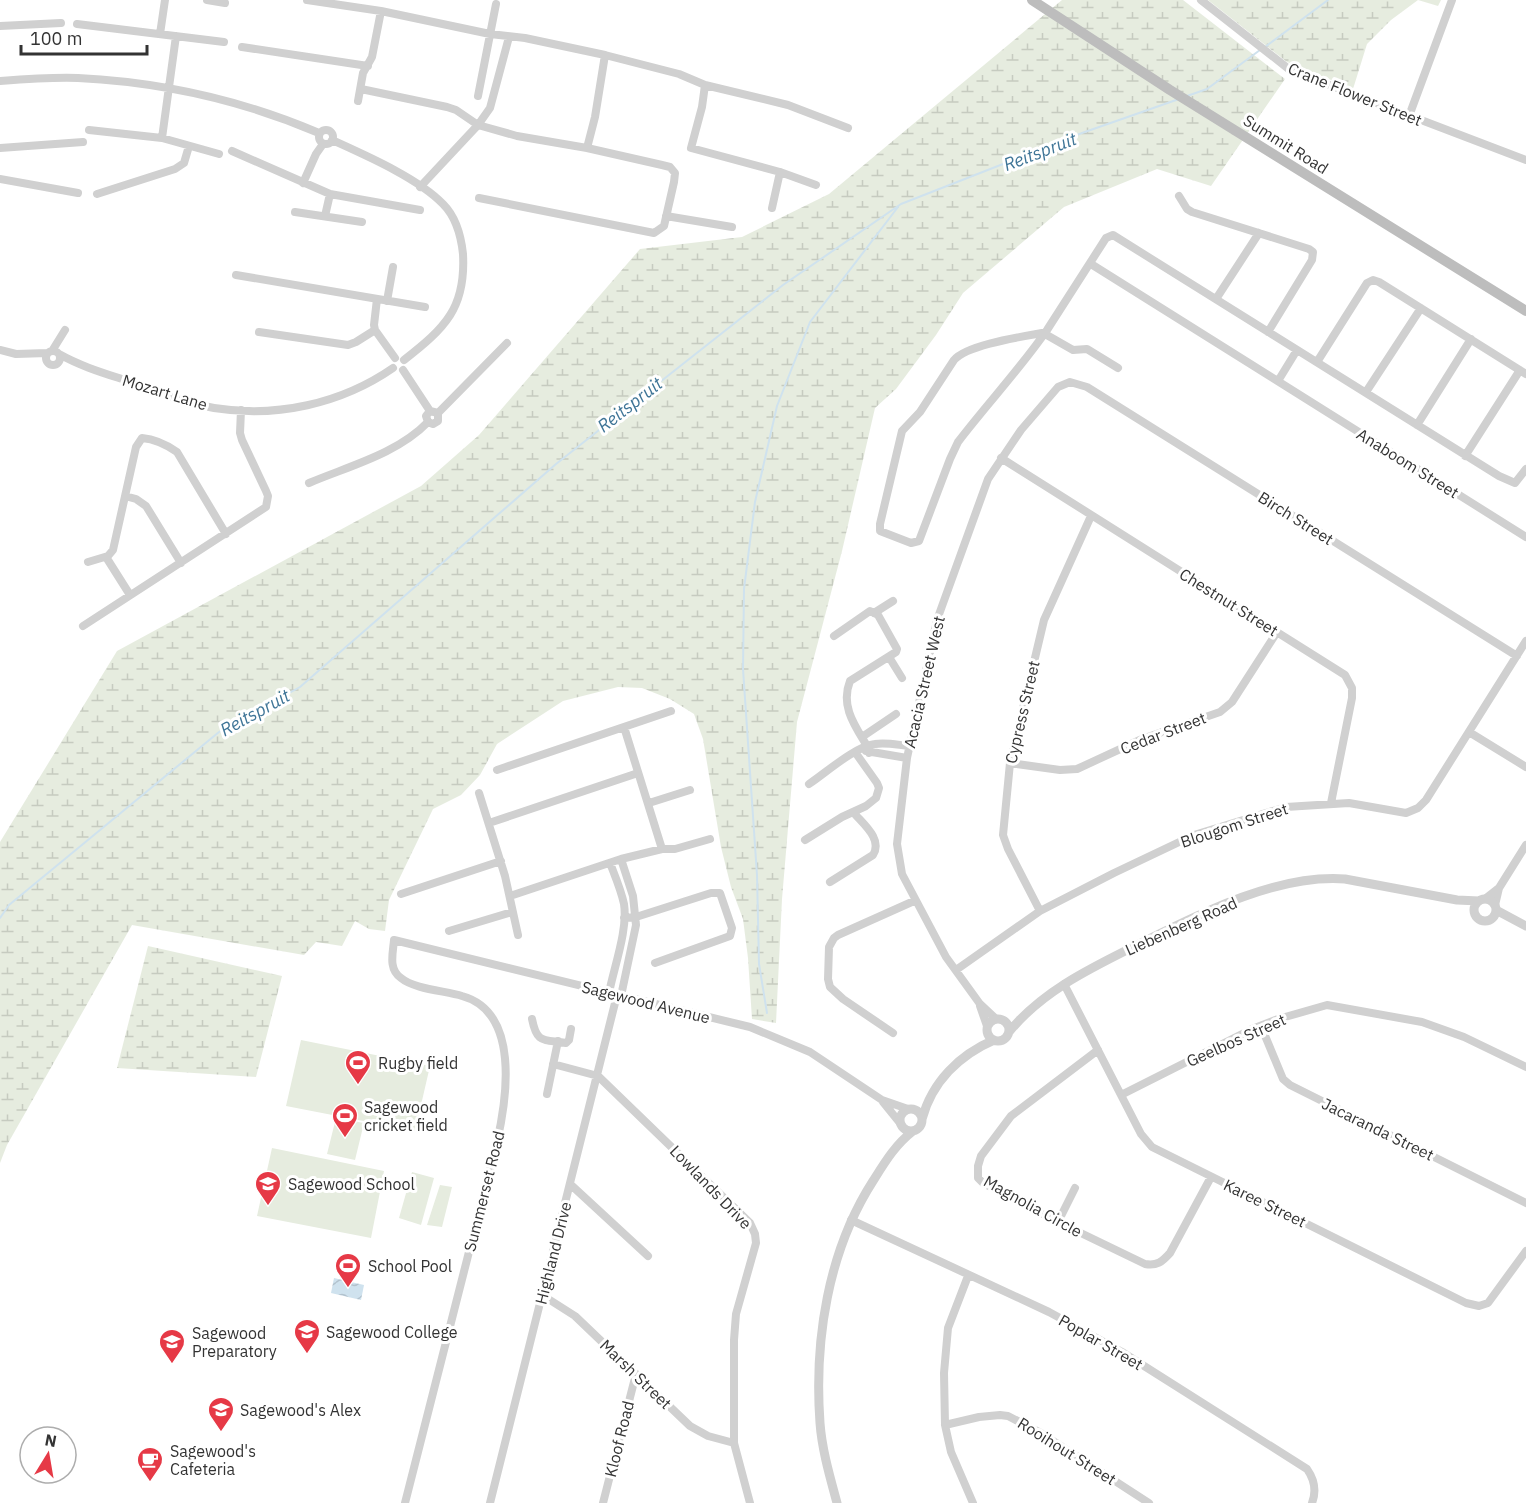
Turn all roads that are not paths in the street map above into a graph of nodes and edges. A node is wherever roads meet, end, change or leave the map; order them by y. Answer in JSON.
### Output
{"nodes":[{"id":1,"x":165,"y":0,"type":"edge"},
{"id":2,"x":207,"y":0,"type":"edge"},
{"id":3,"x":308,"y":0,"type":"edge"},
{"id":4,"x":1032,"y":0,"type":"edge"},
{"id":5,"x":1201,"y":0,"type":"edge"},
{"id":6,"x":1452,"y":0,"type":"edge"},
{"id":7,"x":225,"y":3,"type":"dead end"},
{"id":8,"x":496,"y":4,"type":"dead end"},
{"id":9,"x":381,"y":11,"type":"junction"},
{"id":10,"x":61,"y":23,"type":"dead end"},
{"id":11,"x":77,"y":24,"type":"dead end"},
{"id":12,"x":0,"y":26,"type":"edge"},
{"id":13,"x":160,"y":34,"type":"junction"},
{"id":14,"x":490,"y":34,"type":"junction"},
{"id":15,"x":176,"y":36,"type":"junction"},
{"id":16,"x":509,"y":37,"type":"junction"},
{"id":17,"x":224,"y":42,"type":"dead end"},
{"id":18,"x":242,"y":47,"type":"dead end"},
{"id":19,"x":605,"y":55,"type":"junction"},
{"id":20,"x":368,"y":66,"type":"junction"},
{"id":21,"x":0,"y":81,"type":"edge"},
{"id":22,"x":705,"y":85,"type":"junction"},
{"id":23,"x":169,"y":88,"type":"junction"},
{"id":24,"x":360,"y":89,"type":"junction"},
{"id":25,"x":478,"y":96,"type":"dead end"},
{"id":26,"x":358,"y":101,"type":"dead end"},
{"id":27,"x":1409,"y":116,"type":"junction"},
{"id":28,"x":478,"y":125,"type":"junction"},
{"id":29,"x":848,"y":128,"type":"dead end"},
{"id":30,"x":89,"y":130,"type":"dead end"},
{"id":31,"x":320,"y":133,"type":"junction"},
{"id":32,"x":162,"y":138,"type":"junction"},
{"id":33,"x":332,"y":140,"type":"junction"},
{"id":34,"x":82,"y":142,"type":"dead end"},
{"id":35,"x":323,"y":144,"type":"junction"},
{"id":36,"x":189,"y":146,"type":"junction"},
{"id":37,"x":0,"y":148,"type":"edge"},
{"id":38,"x":587,"y":148,"type":"junction"},
{"id":39,"x":232,"y":152,"type":"dead end"},
{"id":40,"x":219,"y":154,"type":"dead end"},
{"id":41,"x":1526,"y":160,"type":"edge"},
{"id":42,"x":780,"y":172,"type":"junction"},
{"id":43,"x":0,"y":178,"type":"edge"},
{"id":44,"x":303,"y":183,"type":"junction"},
{"id":45,"x":816,"y":185,"type":"dead end"},
{"id":46,"x":420,"y":187,"type":"junction"},
{"id":47,"x":78,"y":193,"type":"dead end"},
{"id":48,"x":97,"y":194,"type":"dead end"},
{"id":49,"x":330,"y":194,"type":"junction"},
{"id":50,"x":1179,"y":196,"type":"dead end"},
{"id":51,"x":479,"y":198,"type":"dead end"},
{"id":52,"x":772,"y":208,"type":"dead end"},
{"id":53,"x":420,"y":210,"type":"dead end"},
{"id":54,"x":295,"y":212,"type":"dead end"},
{"id":55,"x":325,"y":216,"type":"junction"},
{"id":56,"x":666,"y":216,"type":"junction"},
{"id":57,"x":362,"y":222,"type":"dead end"},
{"id":58,"x":732,"y":227,"type":"dead end"},
{"id":59,"x":1258,"y":233,"type":"junction"},
{"id":60,"x":1091,"y":264,"type":"junction"},
{"id":61,"x":393,"y":267,"type":"dead end"},
{"id":62,"x":236,"y":275,"type":"dead end"},
{"id":63,"x":377,"y":299,"type":"junction"},
{"id":64,"x":1216,"y":299,"type":"junction"},
{"id":65,"x":387,"y":301,"type":"junction"},
{"id":66,"x":425,"y":307,"type":"dead end"},
{"id":67,"x":1421,"y":308,"type":"junction"},
{"id":68,"x":1526,"y":311,"type":"edge"},
{"id":69,"x":375,"y":330,"type":"junction"},
{"id":70,"x":259,"y":332,"type":"dead end"},
{"id":71,"x":1268,"y":332,"type":"junction"},
{"id":72,"x":63,"y":334,"type":"dead end"},
{"id":73,"x":1045,"y":334,"type":"junction"},
{"id":74,"x":1471,"y":339,"type":"junction"},
{"id":75,"x":507,"y":344,"type":"dead end"},
{"id":76,"x":0,"y":350,"type":"edge"},
{"id":77,"x":1297,"y":350,"type":"junction"},
{"id":78,"x":52,"y":358,"type":"junction"},
{"id":79,"x":395,"y":358,"type":"junction"},
{"id":80,"x":404,"y":360,"type":"junction"},
{"id":81,"x":1317,"y":362,"type":"junction"},
{"id":82,"x":393,"y":368,"type":"junction"},
{"id":83,"x":1118,"y":368,"type":"dead end"},
{"id":84,"x":403,"y":370,"type":"junction"},
{"id":85,"x":1523,"y":372,"type":"edge"},
{"id":86,"x":1278,"y":381,"type":"junction"},
{"id":87,"x":1076,"y":382,"type":"joint"},
{"id":88,"x":1366,"y":392,"type":"junction"},
{"id":89,"x":241,"y":410,"type":"junction"},
{"id":90,"x":434,"y":412,"type":"junction"},
{"id":91,"x":1417,"y":425,"type":"junction"},
{"id":92,"x":1465,"y":456,"type":"junction"},
{"id":93,"x":1001,"y":458,"type":"junction"},
{"id":94,"x":1526,"y":470,"type":"edge"},
{"id":95,"x":309,"y":483,"type":"dead end"},
{"id":96,"x":125,"y":496,"type":"junction"},
{"id":97,"x":1091,"y":516,"type":"junction"},
{"id":98,"x":226,"y":534,"type":"junction"},
{"id":99,"x":1526,"y":537,"type":"edge"},
{"id":100,"x":106,"y":557,"type":"junction"},
{"id":101,"x":88,"y":562,"type":"dead end"},
{"id":102,"x":181,"y":563,"type":"junction"},
{"id":103,"x":130,"y":595,"type":"junction"},
{"id":104,"x":893,"y":601,"type":"dead end"},
{"id":105,"x":874,"y":613,"type":"junction"},
{"id":106,"x":83,"y":626,"type":"dead end"},
{"id":107,"x":1277,"y":632,"type":"junction"},
{"id":108,"x":834,"y":636,"type":"dead end"},
{"id":109,"x":1526,"y":641,"type":"edge"},
{"id":110,"x":1517,"y":656,"type":"junction"},
{"id":111,"x":889,"y":657,"type":"junction"},
{"id":112,"x":902,"y":678,"type":"dead end"},
{"id":113,"x":671,"y":711,"type":"dead end"},
{"id":114,"x":896,"y":714,"type":"dead end"},
{"id":115,"x":624,"y":727,"type":"junction"},
{"id":116,"x":1469,"y":732,"type":"junction"},
{"id":117,"x":862,"y":737,"type":"junction"},
{"id":118,"x":896,"y":744,"type":"junction"},
{"id":119,"x":909,"y":746,"type":"junction"},
{"id":120,"x":863,"y":750,"type":"junction"},
{"id":121,"x":895,"y":756,"type":"junction"},
{"id":122,"x":907,"y":758,"type":"junction"},
{"id":123,"x":1010,"y":763,"type":"junction"},
{"id":124,"x":1526,"y":767,"type":"edge"},
{"id":125,"x":497,"y":770,"type":"dead end"},
{"id":126,"x":638,"y":773,"type":"junction"},
{"id":127,"x":809,"y":784,"type":"dead end"},
{"id":128,"x":690,"y":790,"type":"dead end"},
{"id":129,"x":479,"y":793,"type":"dead end"},
{"id":130,"x":649,"y":803,"type":"junction"},
{"id":131,"x":1331,"y":803,"type":"junction"},
{"id":132,"x":853,"y":812,"type":"junction"},
{"id":133,"x":489,"y":823,"type":"junction"},
{"id":134,"x":710,"y":839,"type":"dead end"},
{"id":135,"x":805,"y":840,"type":"dead end"},
{"id":136,"x":1526,"y":845,"type":"edge"},
{"id":137,"x":662,"y":849,"type":"junction"},
{"id":138,"x":621,"y":859,"type":"junction"},
{"id":139,"x":501,"y":861,"type":"junction"},
{"id":140,"x":610,"y":863,"type":"junction"},
{"id":141,"x":830,"y":882,"type":"dead end"},
{"id":142,"x":1499,"y":888,"type":"junction"},
{"id":143,"x":401,"y":894,"type":"dead end"},
{"id":144,"x":510,"y":896,"type":"junction"},
{"id":145,"x":1457,"y":900,"type":"junction"},
{"id":146,"x":1482,"y":900,"type":"junction"},
{"id":147,"x":914,"y":901,"type":"junction"},
{"id":148,"x":1496,"y":907,"type":"junction"},
{"id":149,"x":1040,"y":911,"type":"junction"},
{"id":150,"x":512,"y":912,"type":"junction"},
{"id":151,"x":1474,"y":912,"type":"junction"},
{"id":152,"x":636,"y":917,"type":"junction"},
{"id":153,"x":624,"y":918,"type":"junction"},
{"id":154,"x":1489,"y":920,"type":"junction"},
{"id":155,"x":1516,"y":922,"type":"junction"},
{"id":156,"x":1526,"y":926,"type":"edge"},
{"id":157,"x":449,"y":931,"type":"dead end"},
{"id":158,"x":518,"y":935,"type":"dead end"},
{"id":159,"x":394,"y":940,"type":"joint"},
{"id":160,"x":655,"y":963,"type":"dead end"},
{"id":161,"x":956,"y":970,"type":"junction"},
{"id":162,"x":1064,"y":984,"type":"junction"},
{"id":163,"x":609,"y":993,"type":"junction"},
{"id":164,"x":621,"y":996,"type":"junction"},
{"id":165,"x":615,"y":1003,"type":"junction"},
{"id":166,"x":980,"y":1004,"type":"junction"},
{"id":167,"x":1024,"y":1013,"type":"junction"},
{"id":168,"x":532,"y":1018,"type":"dead end"},
{"id":169,"x":997,"y":1019,"type":"junction"},
{"id":170,"x":1261,"y":1026,"type":"junction"},
{"id":171,"x":987,"y":1028,"type":"junction"},
{"id":172,"x":571,"y":1029,"type":"dead end"},
{"id":173,"x":1009,"y":1032,"type":"junction"},
{"id":174,"x":894,"y":1033,"type":"dead end"},
{"id":175,"x":994,"y":1040,"type":"junction"},
{"id":176,"x":558,"y":1041,"type":"junction"},
{"id":177,"x":976,"y":1048,"type":"junction"},
{"id":178,"x":1098,"y":1050,"type":"junction"},
{"id":179,"x":553,"y":1064,"type":"junction"},
{"id":180,"x":1526,"y":1067,"type":"edge"},
{"id":181,"x":598,"y":1076,"type":"junction"},
{"id":182,"x":547,"y":1094,"type":"dead end"},
{"id":183,"x":931,"y":1094,"type":"junction"},
{"id":184,"x":1120,"y":1095,"type":"junction"},
{"id":185,"x":882,"y":1100,"type":"junction"},
{"id":186,"x":910,"y":1109,"type":"junction"},
{"id":187,"x":922,"y":1119,"type":"junction"},
{"id":188,"x":901,"y":1124,"type":"junction"},
{"id":189,"x":913,"y":1131,"type":"junction"},
{"id":190,"x":895,"y":1148,"type":"junction"},
{"id":191,"x":1211,"y":1177,"type":"junction"},
{"id":192,"x":570,"y":1184,"type":"junction"},
{"id":193,"x":1075,"y":1188,"type":"dead end"},
{"id":194,"x":1526,"y":1203,"type":"edge"},
{"id":195,"x":851,"y":1220,"type":"junction"},
{"id":196,"x":1058,"y":1222,"type":"junction"},
{"id":197,"x":1526,"y":1251,"type":"edge"},
{"id":198,"x":648,"y":1256,"type":"dead end"},
{"id":199,"x":969,"y":1276,"type":"junction"},
{"id":200,"x":542,"y":1295,"type":"junction"},
{"id":201,"x":636,"y":1374,"type":"junction"},
{"id":202,"x":945,"y":1425,"type":"junction"},
{"id":203,"x":734,"y":1443,"type":"junction"},
{"id":204,"x":405,"y":1503,"type":"edge"},
{"id":205,"x":490,"y":1503,"type":"edge"},
{"id":206,"x":603,"y":1503,"type":"edge"},
{"id":207,"x":750,"y":1503,"type":"edge"},
{"id":208,"x":837,"y":1503,"type":"edge"},
{"id":209,"x":973,"y":1503,"type":"edge"},
{"id":210,"x":1149,"y":1503,"type":"edge"},
{"id":211,"x":1312,"y":1503,"type":"edge"}],
"edges":[{"from":1,"to":13,"type":"street"},
{"from":2,"to":7,"type":"street"},
{"from":3,"to":9,"type":"street"},
{"from":4,"to":68,"type":"main road","name":"Summit Road"},
{"from":5,"to":27,"type":"street","name":"Crane Flower Street"},
{"from":6,"to":27,"type":"street"},
{"from":8,"to":14,"type":"street"},
{"from":9,"to":14,"type":"street"},
{"from":9,"to":20,"type":"street"},
{"from":10,"to":12,"type":"street"},
{"from":11,"to":13,"type":"street"},
{"from":13,"to":15,"type":"street"},
{"from":14,"to":16,"type":"street"},
{"from":14,"to":25,"type":"street"},
{"from":15,"to":17,"type":"street"},
{"from":15,"to":23,"type":"street"},
{"from":16,"to":19,"type":"street"},
{"from":16,"to":28,"type":"street"},
{"from":18,"to":20,"type":"street"},
{"from":19,"to":22,"type":"street"},
{"from":19,"to":38,"type":"street"},
{"from":20,"to":24,"type":"street"},
{"from":21,"to":23,"type":"street"},
{"from":22,"to":29,"type":"street"},
{"from":22,"to":42,"type":"street"},
{"from":23,"to":31,"type":"street"},
{"from":23,"to":32,"type":"street"},
{"from":24,"to":26,"type":"street"},
{"from":24,"to":28,"type":"street"},
{"from":27,"to":41,"type":"street","name":"Crane Flower Street"},
{"from":28,"to":38,"type":"street"},
{"from":28,"to":46,"type":"street"},
{"from":30,"to":32,"type":"street"},
{"from":31,"to":33,"type":"street"},
{"from":31,"to":35,"type":"street"},
{"from":32,"to":36,"type":"street"},
{"from":33,"to":35,"type":"street"},
{"from":33,"to":46,"type":"street"},
{"from":34,"to":37,"type":"street"},
{"from":35,"to":44,"type":"street"},
{"from":36,"to":40,"type":"street"},
{"from":36,"to":48,"type":"street"},
{"from":38,"to":56,"type":"street"},
{"from":39,"to":44,"type":"street"},
{"from":42,"to":45,"type":"street"},
{"from":42,"to":52,"type":"street"},
{"from":43,"to":47,"type":"street"},
{"from":44,"to":49,"type":"street"},
{"from":46,"to":80,"type":"street"},
{"from":49,"to":53,"type":"street"},
{"from":49,"to":55,"type":"street"},
{"from":50,"to":59,"type":"street"},
{"from":51,"to":56,"type":"street"},
{"from":54,"to":55,"type":"street"},
{"from":55,"to":57,"type":"street"},
{"from":56,"to":58,"type":"street"},
{"from":59,"to":64,"type":"street"},
{"from":59,"to":71,"type":"street"},
{"from":60,"to":64,"type":"street"},
{"from":60,"to":73,"type":"street"},
{"from":60,"to":86,"type":"street","name":"Anaboom Street"},
{"from":61,"to":65,"type":"street"},
{"from":62,"to":63,"type":"street"},
{"from":63,"to":65,"type":"street"},
{"from":63,"to":69,"type":"street"},
{"from":64,"to":71,"type":"street"},
{"from":65,"to":66,"type":"street"},
{"from":67,"to":74,"type":"street"},
{"from":67,"to":81,"type":"street"},
{"from":67,"to":88,"type":"street"},
{"from":69,"to":70,"type":"street"},
{"from":69,"to":79,"type":"street"},
{"from":71,"to":77,"type":"street"},
{"from":72,"to":78,"type":"street"},
{"from":73,"to":73,"type":"street"},
{"from":73,"to":83,"type":"street"},
{"from":74,"to":85,"type":"street"},
{"from":74,"to":91,"type":"street"},
{"from":75,"to":90,"type":"street"},
{"from":76,"to":78,"type":"street"},
{"from":77,"to":81,"type":"street"},
{"from":77,"to":86,"type":"street"},
{"from":78,"to":89,"type":"street","name":"Mozart Lane"},
{"from":79,"to":80,"type":"street"},
{"from":79,"to":82,"type":"street"},
{"from":80,"to":84,"type":"street"},
{"from":81,"to":88,"type":"street"},
{"from":82,"to":84,"type":"street"},
{"from":82,"to":89,"type":"street","name":"Mozart Lane"},
{"from":84,"to":90,"type":"street"},
{"from":85,"to":92,"type":"street"},
{"from":86,"to":99,"type":"street","name":"Anaboom Street"},
{"from":87,"to":93,"type":"street","name":"Acacia Street West"},
{"from":87,"to":110,"type":"street","name":"Birch Street"},
{"from":88,"to":91,"type":"street"},
{"from":89,"to":98,"type":"street"},
{"from":90,"to":95,"type":"street"},
{"from":91,"to":92,"type":"street"},
{"from":92,"to":94,"type":"street"},
{"from":93,"to":97,"type":"street","name":"Chestnut Street"},
{"from":93,"to":119,"type":"street","name":"Acacia Street West"},
{"from":96,"to":98,"type":"street"},
{"from":96,"to":100,"type":"street"},
{"from":96,"to":102,"type":"street"},
{"from":97,"to":107,"type":"street","name":"Chestnut Street"},
{"from":97,"to":123,"type":"street","name":"Cypress Street"},
{"from":98,"to":102,"type":"street"},
{"from":100,"to":101,"type":"street"},
{"from":100,"to":103,"type":"street"},
{"from":102,"to":103,"type":"street"},
{"from":103,"to":106,"type":"street"},
{"from":104,"to":105,"type":"street"},
{"from":105,"to":108,"type":"street"},
{"from":105,"to":111,"type":"street"},
{"from":107,"to":123,"type":"street","name":"Cedar Street"},
{"from":107,"to":131,"type":"street","name":"Chestnut Street"},
{"from":109,"to":110,"type":"street","name":"Blougom Street"},
{"from":110,"to":116,"type":"street","name":"Blougom Street"},
{"from":111,"to":112,"type":"street"},
{"from":111,"to":117,"type":"street"},
{"from":113,"to":115,"type":"street"},
{"from":114,"to":117,"type":"street"},
{"from":115,"to":125,"type":"street"},
{"from":115,"to":126,"type":"street"},
{"from":116,"to":124,"type":"street"},
{"from":116,"to":131,"type":"street","name":"Blougom Street"},
{"from":117,"to":120,"type":"street"},
{"from":118,"to":119,"type":"street"},
{"from":118,"to":120,"type":"street"},
{"from":118,"to":121,"type":"street"},
{"from":119,"to":122,"type":"street","name":"Acacia Street West"},
{"from":120,"to":121,"type":"street"},
{"from":120,"to":127,"type":"street"},
{"from":120,"to":132,"type":"street"},
{"from":121,"to":122,"type":"street"},
{"from":122,"to":147,"type":"street","name":"Acacia Street West"},
{"from":123,"to":149,"type":"street","name":"Cypress Street"},
{"from":126,"to":130,"type":"street"},
{"from":126,"to":133,"type":"street"},
{"from":128,"to":130,"type":"street"},
{"from":129,"to":133,"type":"street"},
{"from":130,"to":137,"type":"street"},
{"from":131,"to":149,"type":"street","name":"Blougom Street"},
{"from":132,"to":135,"type":"street"},
{"from":132,"to":141,"type":"street"},
{"from":133,"to":139,"type":"street"},
{"from":134,"to":137,"type":"street"},
{"from":136,"to":142,"type":"street"},
{"from":137,"to":138,"type":"street"},
{"from":138,"to":140,"type":"street"},
{"from":138,"to":152,"type":"street"},
{"from":139,"to":143,"type":"street"},
{"from":139,"to":144,"type":"street"},
{"from":140,"to":144,"type":"street"},
{"from":140,"to":153,"type":"street"},
{"from":142,"to":146,"type":"street"},
{"from":142,"to":148,"type":"street"},
{"from":144,"to":150,"type":"street"},
{"from":145,"to":146,"type":"street","name":"Liebenberg Road"},
{"from":145,"to":151,"type":"street","name":"Liebenberg Road"},
{"from":145,"to":162,"type":"street","name":"Liebenberg Road"},
{"from":146,"to":148,"type":"street"},
{"from":146,"to":151,"type":"street"},
{"from":147,"to":161,"type":"street","name":"Acacia Street West"},
{"from":147,"to":174,"type":"street"},
{"from":148,"to":154,"type":"street"},
{"from":148,"to":155,"type":"street"},
{"from":149,"to":161,"type":"street","name":"Blougom Street"},
{"from":150,"to":157,"type":"street"},
{"from":150,"to":158,"type":"street"},
{"from":151,"to":154,"type":"street"},
{"from":152,"to":153,"type":"street"},
{"from":152,"to":160,"type":"street"},
{"from":152,"to":164,"type":"street"},
{"from":153,"to":163,"type":"street"},
{"from":154,"to":155,"type":"street"},
{"from":155,"to":156,"type":"street"},
{"from":159,"to":163,"type":"street","name":"Sagewood Avenue"},
{"from":159,"to":204,"type":"street","name":"Summerset Road"},
{"from":161,"to":166,"type":"street","name":"Acacia Street West"},
{"from":162,"to":167,"type":"street","name":"Liebenberg Road"},
{"from":162,"to":178,"type":"street","name":"Karee Street"},
{"from":163,"to":164,"type":"street","name":"Sagewood Avenue"},
{"from":163,"to":165,"type":"street"},
{"from":164,"to":165,"type":"street","name":"Highland Drive"},
{"from":164,"to":185,"type":"street","name":"Sagewood Avenue"},
{"from":165,"to":181,"type":"street","name":"Highland Drive"},
{"from":166,"to":169,"type":"street","name":"Acacia Street West"},
{"from":166,"to":171,"type":"street","name":"Acacia Street West"},
{"from":167,"to":169,"type":"street","name":"Liebenberg Road"},
{"from":167,"to":173,"type":"street","name":"Liebenberg Road"},
{"from":168,"to":176,"type":"street"},
{"from":169,"to":171,"type":"street"},
{"from":169,"to":173,"type":"street"},
{"from":170,"to":180,"type":"street","name":"Geelbos Street"},
{"from":170,"to":184,"type":"street","name":"Geelbos Street"},
{"from":170,"to":194,"type":"street","name":"Jacaranda Street"},
{"from":171,"to":175,"type":"street"},
{"from":171,"to":177,"type":"street"},
{"from":172,"to":176,"type":"street"},
{"from":173,"to":175,"type":"street"},
{"from":175,"to":177,"type":"street"},
{"from":176,"to":179,"type":"street"},
{"from":177,"to":183,"type":"street"},
{"from":178,"to":184,"type":"street","name":"Karee Street"},
{"from":178,"to":196,"type":"street","name":"Magnolia Circle"},
{"from":179,"to":181,"type":"street"},
{"from":179,"to":182,"type":"street"},
{"from":181,"to":192,"type":"street","name":"Highland Drive"},
{"from":181,"to":203,"type":"street","name":"Lowlands Drive"},
{"from":183,"to":186,"type":"street"},
{"from":183,"to":187,"type":"street"},
{"from":184,"to":191,"type":"street","name":"Karee Street"},
{"from":185,"to":186,"type":"street","name":"Sagewood Avenue"},
{"from":185,"to":188,"type":"street","name":"Sagewood Avenue"},
{"from":186,"to":187,"type":"street"},
{"from":186,"to":188,"type":"street"},
{"from":187,"to":189,"type":"street"},
{"from":188,"to":189,"type":"street"},
{"from":188,"to":190,"type":"street"},
{"from":189,"to":190,"type":"street"},
{"from":190,"to":195,"type":"street"},
{"from":191,"to":196,"type":"street","name":"Magnolia Circle"},
{"from":191,"to":197,"type":"street","name":"Karee Street"},
{"from":192,"to":198,"type":"street"},
{"from":192,"to":200,"type":"street","name":"Highland Drive"},
{"from":193,"to":196,"type":"street"},
{"from":195,"to":199,"type":"street","name":"Poplar Street"},
{"from":195,"to":208,"type":"street"},
{"from":199,"to":202,"type":"street"},
{"from":199,"to":211,"type":"street","name":"Poplar Street"},
{"from":200,"to":201,"type":"street","name":"Marsh Street"},
{"from":200,"to":205,"type":"street","name":"Highland Drive"},
{"from":201,"to":203,"type":"street","name":"Marsh Street"},
{"from":201,"to":206,"type":"street","name":"Kloof Road"},
{"from":202,"to":209,"type":"street"},
{"from":202,"to":210,"type":"street","name":"Rooihout Street"},
{"from":203,"to":207,"type":"street","name":"Lowlands Drive"}]}
